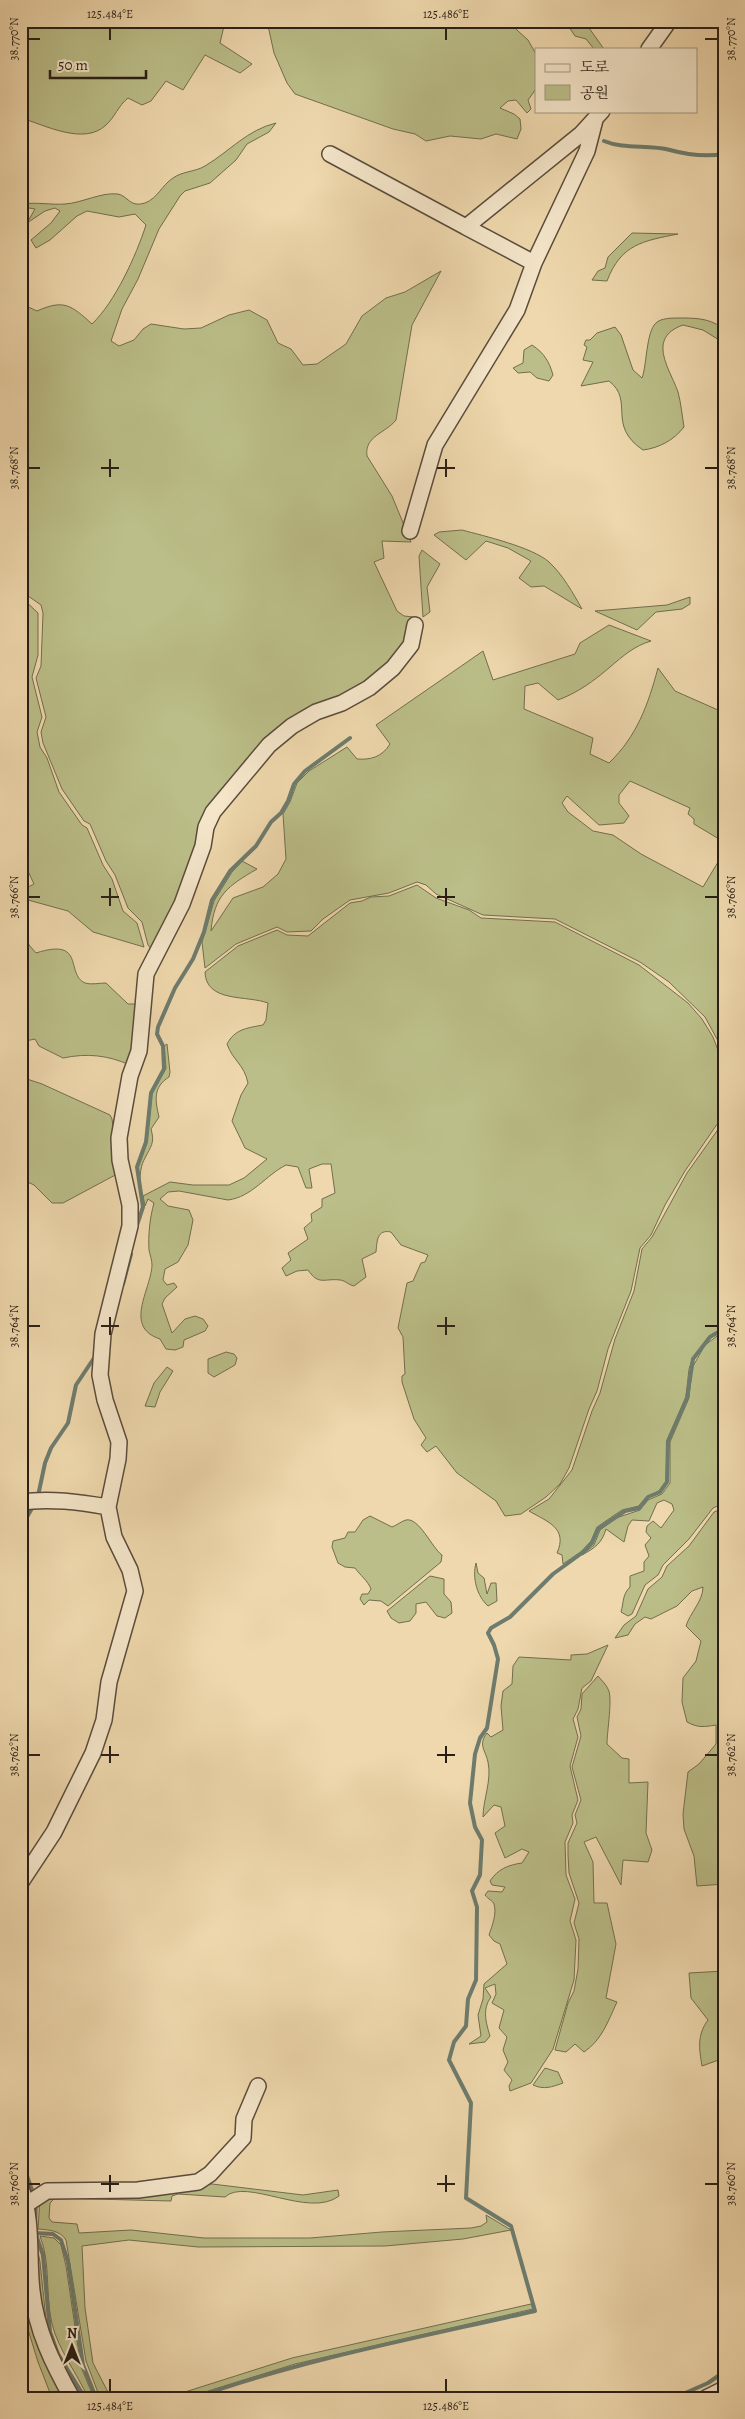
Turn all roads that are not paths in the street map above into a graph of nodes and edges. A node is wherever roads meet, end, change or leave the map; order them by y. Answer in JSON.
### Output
{"nodes":[{"id":1,"x":669,"y":21,"type":"edge"},
{"id":2,"x":650,"y":48,"type":"edge"},
{"id":3,"x":598,"y":116,"type":"edge"},
{"id":4,"x":330,"y":154,"type":"dead end"},
{"id":5,"x":466,"y":227,"type":"junction"},
{"id":6,"x":534,"y":264,"type":"junction"},
{"id":7,"x":410,"y":531,"type":"dead end"},
{"id":8,"x":415,"y":625,"type":"dead end"},
{"id":9,"x":21,"y":1502,"type":"edge"},
{"id":10,"x":108,"y":1507,"type":"junction"},
{"id":11,"x":21,"y":1882,"type":"edge"},
{"id":12,"x":258,"y":2086,"type":"dead end"},
{"id":13,"x":21,"y":2188,"type":"edge"},
{"id":14,"x":27,"y":2204,"type":"junction"},
{"id":15,"x":724,"y":2389,"type":"edge"},
{"id":16,"x":72,"y":2398,"type":"edge"},
{"id":17,"x":706,"y":2398,"type":"edge"}],
"edges":[{"from":1,"to":2,"type":"street"},
{"from":3,"to":5,"type":"street"},
{"from":3,"to":6,"type":"street"},
{"from":4,"to":5,"type":"street"},
{"from":5,"to":6,"type":"street"},
{"from":6,"to":7,"type":"street"},
{"from":8,"to":10,"type":"street"},
{"from":9,"to":10,"type":"street"},
{"from":10,"to":11,"type":"street"},
{"from":12,"to":14,"type":"street"},
{"from":13,"to":14,"type":"street"},
{"from":14,"to":16,"type":"street"},
{"from":15,"to":17,"type":"street"}]}
